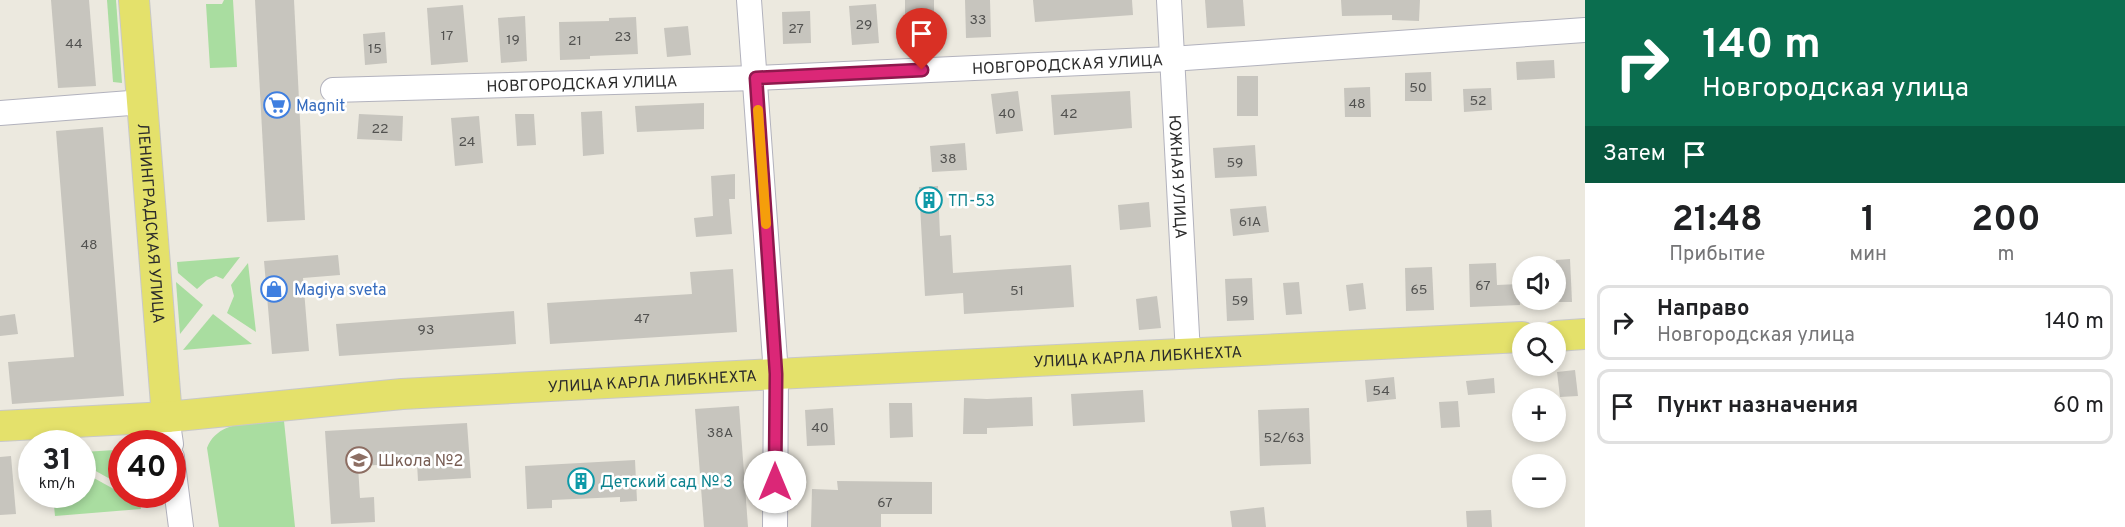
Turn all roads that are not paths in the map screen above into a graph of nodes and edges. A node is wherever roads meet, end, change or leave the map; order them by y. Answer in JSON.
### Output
{"nodes":[{"id":1,"x":134,"y":0,"type":"edge"},
{"id":2,"x":750,"y":0,"type":"edge"},
{"id":3,"x":1169,"y":0,"type":"edge"},
{"id":4,"x":1585,"y":30,"type":"edge"},
{"id":5,"x":1171,"y":59,"type":"junction"},
{"id":6,"x":756,"y":78,"type":"junction"},
{"id":7,"x":333,"y":90,"type":"dead end"},
{"id":8,"x":143,"y":102,"type":"junction"},
{"id":9,"x":0,"y":113,"type":"edge"},
{"id":10,"x":1585,"y":334,"type":"edge"},
{"id":11,"x":1566,"y":335,"type":"edge"},
{"id":12,"x":1512,"y":338,"type":"edge"},
{"id":13,"x":1188,"y":354,"type":"junction"},
{"id":14,"x":776,"y":374,"type":"junction"},
{"id":15,"x":0,"y":426,"type":"edge"},
{"id":16,"x":169,"y":430,"type":"edge"},
{"id":17,"x":179,"y":508,"type":"edge"},
{"id":18,"x":181,"y":527,"type":"edge"},
{"id":19,"x":775,"y":527,"type":"edge"}],
"edges":[{"from":1,"to":8,"type":"main road","name":"ЛЕНИНГРАДСКАЯ УЛИЦА"},
{"from":2,"to":6,"type":"street"},
{"from":3,"to":5,"type":"street","name":"ЮЖНАЯ УЛИЦА"},
{"from":4,"to":5,"type":"street","name":"НОВГОРОДСКАЯ УЛИЦА"},
{"from":5,"to":6,"type":"street","name":"НОВГОРОДСКАЯ УЛИЦА"},
{"from":5,"to":13,"type":"street","name":"ЮЖНАЯ УЛИЦА"},
{"from":6,"to":7,"type":"street","name":"НОВГОРОДСКАЯ УЛИЦА"},
{"from":6,"to":14,"type":"street"},
{"from":8,"to":9,"type":"street"},
{"from":8,"to":16,"type":"main road","name":"ЛЕНИНГРАДСКАЯ УЛИЦА"},
{"from":10,"to":11,"type":"main road"},
{"from":12,"to":13,"type":"main road","name":"УЛИЦА КАРЛА ЛИБКНЕХТА"},
{"from":13,"to":14,"type":"main road","name":"УЛИЦА КАРЛА ЛИБКНЕХТА"},
{"from":14,"to":16,"type":"main road","name":"УЛИЦА КАРЛА ЛИБКНЕХТА"},
{"from":14,"to":19,"type":"street"},
{"from":15,"to":16,"type":"main road","name":"УЛИЦА КАРЛА ЛИБКНЕХТА"},
{"from":17,"to":18,"type":"street"}]}
